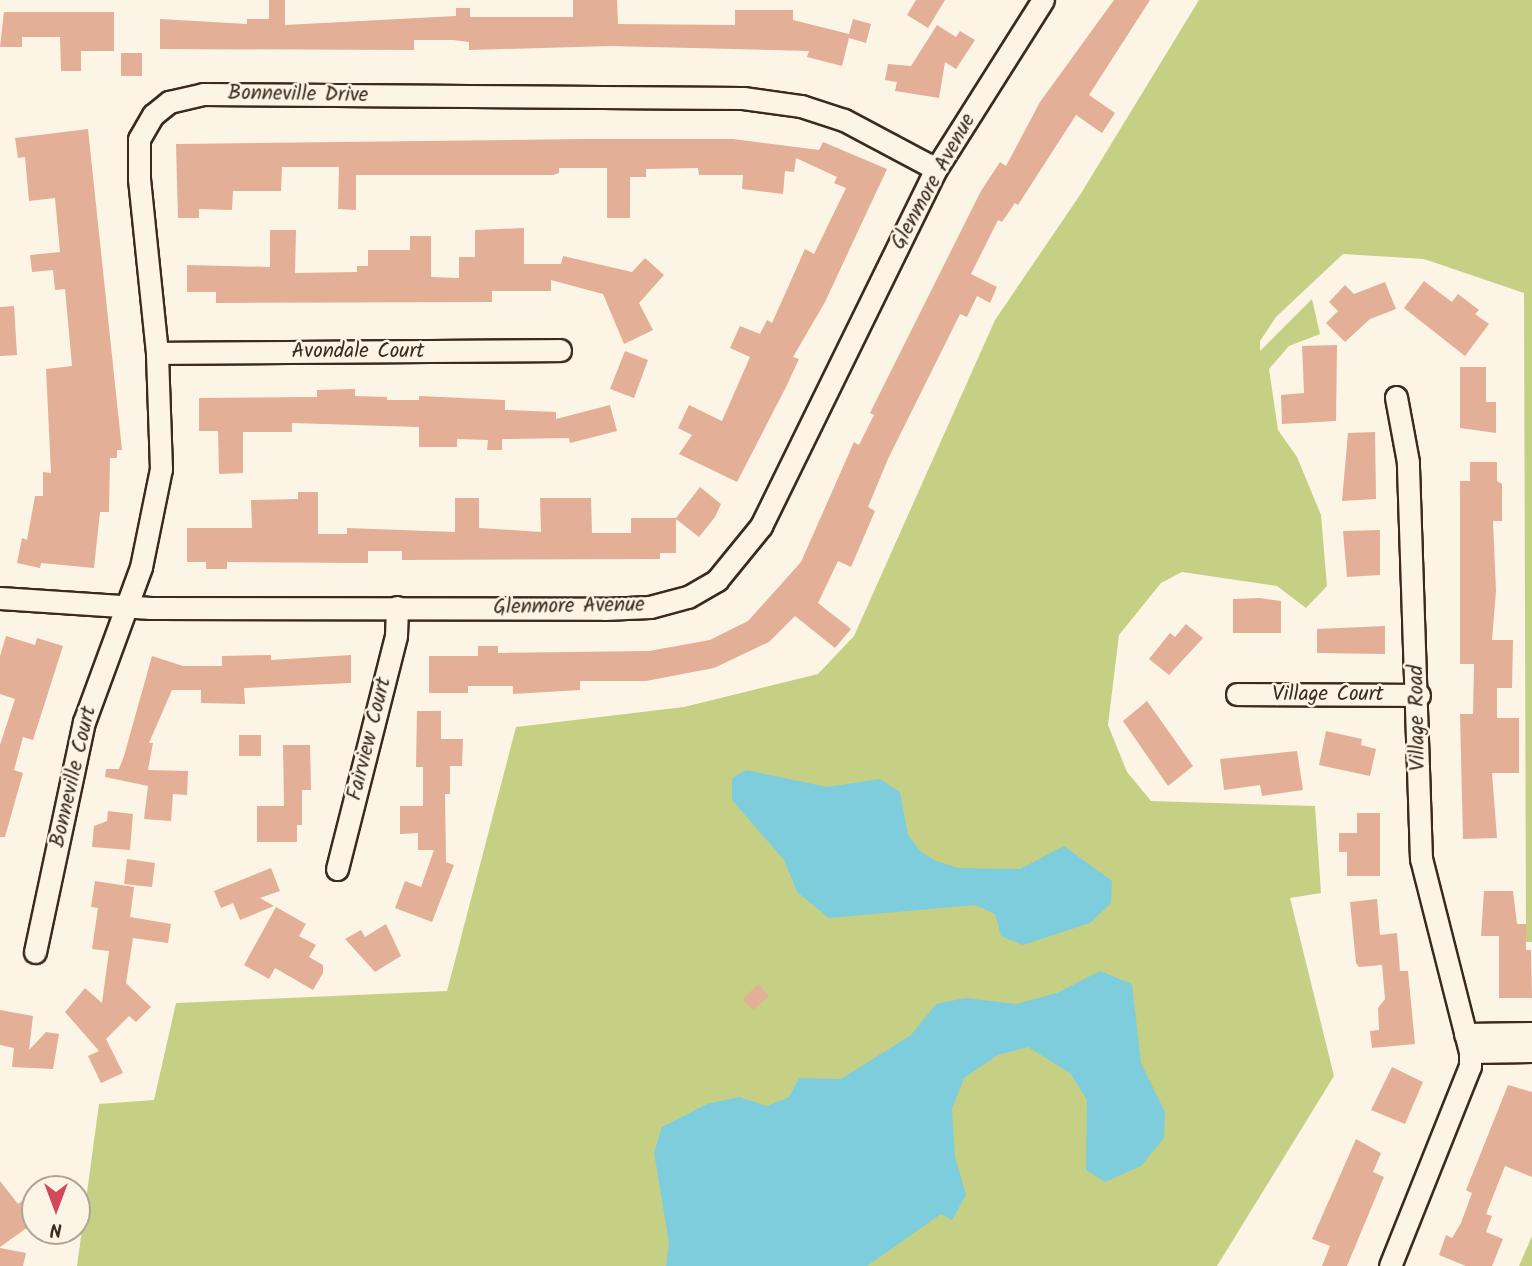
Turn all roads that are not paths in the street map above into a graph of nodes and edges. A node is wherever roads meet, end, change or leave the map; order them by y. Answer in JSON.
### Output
{"nodes":[{"id":1,"x":1044,"y":0,"type":"edge"},
{"id":2,"x":936,"y":169,"type":"junction"},
{"id":3,"x":560,"y":351,"type":"dead end"},
{"id":4,"x":157,"y":353,"type":"junction"},
{"id":5,"x":1396,"y":397,"type":"dead end"},
{"id":6,"x":0,"y":598,"type":"edge"},
{"id":7,"x":126,"y":607,"type":"junction"},
{"id":8,"x":397,"y":607,"type":"junction"},
{"id":9,"x":1237,"y":694,"type":"dead end"},
{"id":10,"x":1419,"y":695,"type":"junction"},
{"id":11,"x":337,"y":869,"type":"dead end"},
{"id":12,"x":35,"y":951,"type":"dead end"},
{"id":13,"x":1532,"y":1033,"type":"edge"},
{"id":14,"x":1468,"y":1043,"type":"junction"},
{"id":15,"x":1532,"y":1051,"type":"edge"},
{"id":16,"x":1390,"y":1266,"type":"edge"}],
"edges":[{"from":1,"to":2,"type":"street","name":"Glenmore Avenue"},
{"from":2,"to":4,"type":"street","name":"Bonneville Drive"},
{"from":2,"to":8,"type":"street","name":"Glenmore Avenue"},
{"from":3,"to":4,"type":"street","name":"Avondale Court"},
{"from":4,"to":7,"type":"street","name":"Bonneville Drive"},
{"from":5,"to":10,"type":"street","name":"Village Road"},
{"from":6,"to":7,"type":"street","name":"Glenmore Avenue"},
{"from":7,"to":8,"type":"street","name":"Glenmore Avenue"},
{"from":7,"to":12,"type":"street","name":"Bonneville Court"},
{"from":8,"to":11,"type":"street","name":"Fairview Court"},
{"from":9,"to":10,"type":"street","name":"Village Court"},
{"from":10,"to":14,"type":"street","name":"Village Road"},
{"from":13,"to":14,"type":"street"},
{"from":14,"to":15,"type":"street"},
{"from":14,"to":16,"type":"street"}]}
